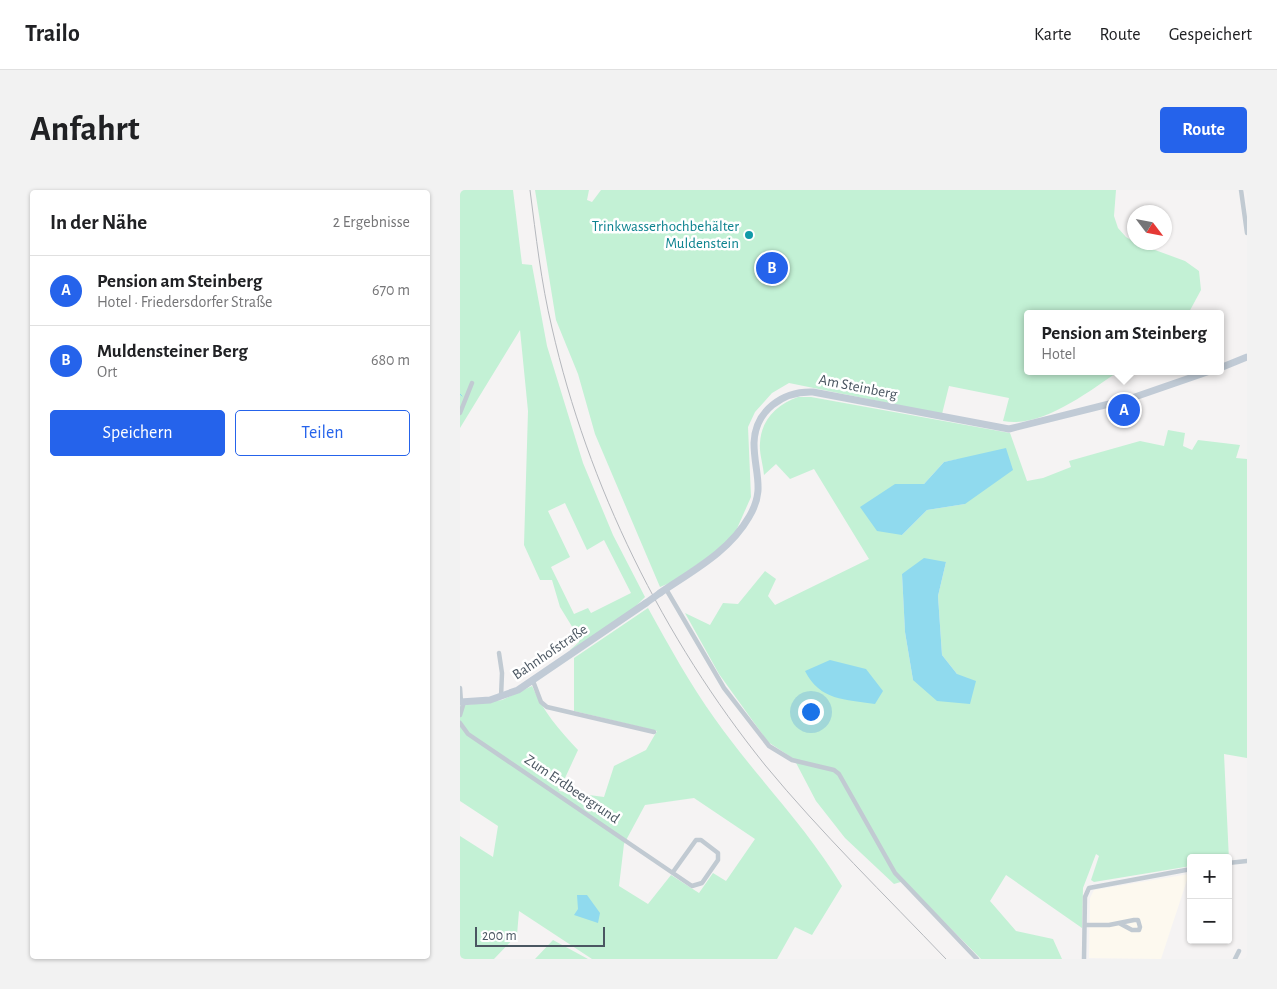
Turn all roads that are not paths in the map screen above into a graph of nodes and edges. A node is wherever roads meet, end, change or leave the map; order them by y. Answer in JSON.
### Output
{"nodes":[{"id":1,"x":1241,"y":190,"type":"edge"},
{"id":2,"x":1247,"y":233,"type":"edge"},
{"id":3,"x":1247,"y":357,"type":"edge"},
{"id":4,"x":1224,"y":366,"type":"edge"},
{"id":5,"x":1199,"y":375,"type":"edge"},
{"id":6,"x":472,"y":383,"type":"dead end"},
{"id":7,"x":460,"y":413,"type":"edge"},
{"id":8,"x":663,"y":591,"type":"junction"},
{"id":9,"x":646,"y":603,"type":"joint"},
{"id":10,"x":499,"y":653,"type":"dead end"},
{"id":11,"x":533,"y":681,"type":"junction"},
{"id":12,"x":460,"y":688,"type":"edge"},
{"id":13,"x":501,"y":697,"type":"junction"},
{"id":14,"x":462,"y":702,"type":"edge"},
{"id":15,"x":460,"y":715,"type":"edge"},
{"id":16,"x":460,"y":723,"type":"edge"},
{"id":17,"x":654,"y":732,"type":"dead end"},
{"id":18,"x":1247,"y":861,"type":"edge"},
{"id":19,"x":1232,"y":863,"type":"edge"},
{"id":20,"x":1187,"y":870,"type":"edge"},
{"id":21,"x":673,"y":872,"type":"junction"},
{"id":22,"x":1119,"y":923,"type":"dead end"},
{"id":23,"x":1085,"y":925,"type":"junction"},
{"id":24,"x":1239,"y":951,"type":"dead end"},
{"id":25,"x":977,"y":959,"type":"edge"},
{"id":26,"x":1084,"y":959,"type":"edge"},
{"id":27,"x":1235,"y":959,"type":"edge"}],
"edges":[{"from":1,"to":2,"type":"street"},
{"from":3,"to":4,"type":"main road"},
{"from":5,"to":8,"type":"main road","name":"Am Steinberg"},
{"from":6,"to":7,"type":"street"},
{"from":8,"to":9,"type":"main road","name":"Am Steinberg","bridge":true},
{"from":8,"to":25,"type":"street"},
{"from":9,"to":11,"type":"main road","name":"Bahnhofstraße"},
{"from":10,"to":13,"type":"street"},
{"from":11,"to":13,"type":"main road","name":"Bahnhofstraße"},
{"from":11,"to":17,"type":"street"},
{"from":12,"to":14,"type":"street"},
{"from":13,"to":14,"type":"main road","name":"Bahnhofstraße"},
{"from":14,"to":15,"type":"street"},
{"from":16,"to":21,"type":"street","name":"Zum Erdbeergrund"},
{"from":18,"to":19,"type":"street"},
{"from":20,"to":23,"type":"street"},
{"from":21,"to":21,"type":"street","name":"Zum Erdbeergrund"},
{"from":22,"to":23,"type":"street"},
{"from":23,"to":26,"type":"street"},
{"from":24,"to":27,"type":"street"}]}
